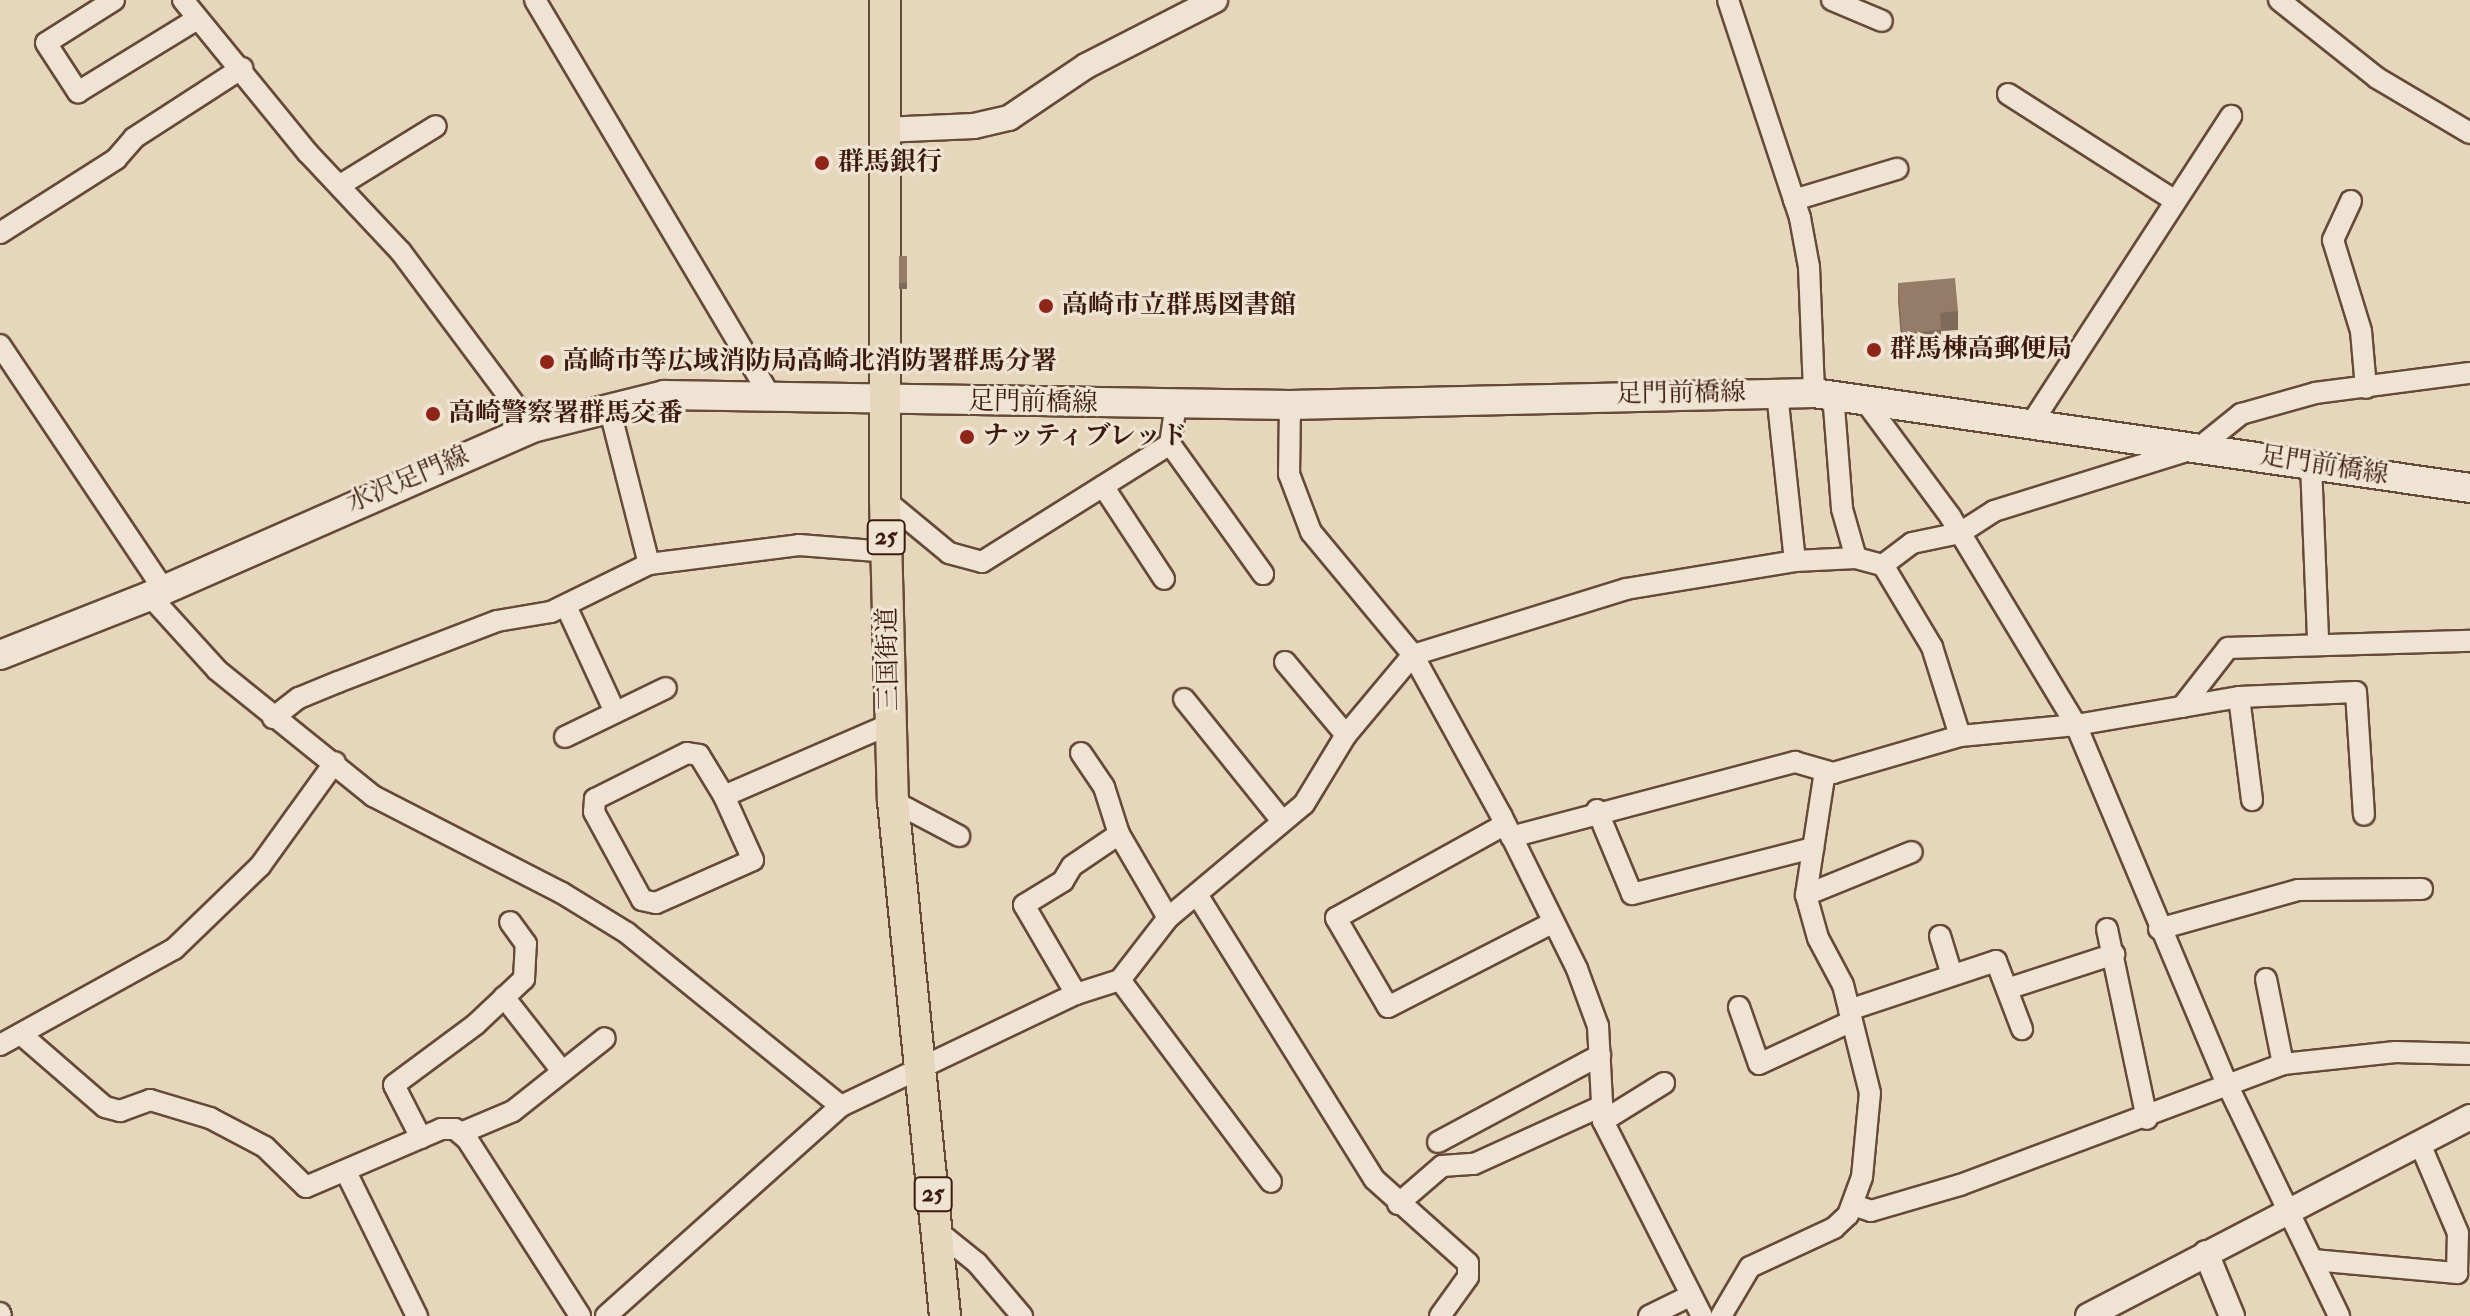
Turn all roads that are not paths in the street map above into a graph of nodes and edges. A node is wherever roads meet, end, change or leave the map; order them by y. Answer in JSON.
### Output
{"nodes":[{"id":1,"x":114,"y":0,"type":"edge"},
{"id":2,"x":183,"y":0,"type":"edge"},
{"id":3,"x":535,"y":0,"type":"edge"},
{"id":4,"x":885,"y":0,"type":"edge"},
{"id":5,"x":1215,"y":0,"type":"edge"},
{"id":6,"x":1728,"y":0,"type":"edge"},
{"id":7,"x":1832,"y":0,"type":"edge"},
{"id":8,"x":2279,"y":0,"type":"edge"},
{"id":9,"x":197,"y":19,"type":"junction"},
{"id":10,"x":1882,"y":21,"type":"dead end"},
{"id":11,"x":242,"y":68,"type":"junction"},
{"id":12,"x":2008,"y":94,"type":"dead end"},
{"id":13,"x":2231,"y":116,"type":"dead end"},
{"id":14,"x":436,"y":126,"type":"dead end"},
{"id":15,"x":883,"y":130,"type":"junction"},
{"id":16,"x":2470,"y":133,"type":"edge"},
{"id":17,"x":1897,"y":169,"type":"dead end"},
{"id":18,"x":342,"y":184,"type":"junction"},
{"id":19,"x":1794,"y":200,"type":"junction"},
{"id":20,"x":2175,"y":201,"type":"junction"},
{"id":21,"x":2351,"y":201,"type":"dead end"},
{"id":22,"x":0,"y":233,"type":"edge"},
{"id":23,"x":0,"y":345,"type":"edge"},
{"id":24,"x":2470,"y":373,"type":"edge"},
{"id":25,"x":2366,"y":388,"type":"junction"},
{"id":26,"x":1777,"y":393,"type":"junction"},
{"id":27,"x":1824,"y":394,"type":"junction"},
{"id":28,"x":770,"y":396,"type":"junction"},
{"id":29,"x":1862,"y":397,"type":"junction"},
{"id":30,"x":885,"y":401,"type":"junction"},
{"id":31,"x":1176,"y":404,"type":"junction"},
{"id":32,"x":1290,"y":405,"type":"junction"},
{"id":33,"x":609,"y":407,"type":"junction"},
{"id":34,"x":2033,"y":421,"type":"junction"},
{"id":35,"x":532,"y":428,"type":"junction"},
{"id":36,"x":1170,"y":444,"type":"junction"},
{"id":37,"x":2200,"y":447,"type":"junction"},
{"id":38,"x":2311,"y":464,"type":"junction"},
{"id":39,"x":1103,"y":486,"type":"junction"},
{"id":40,"x":2470,"y":488,"type":"edge"},
{"id":41,"x":885,"y":500,"type":"junction"},
{"id":42,"x":1960,"y":533,"type":"junction"},
{"id":43,"x":887,"y":552,"type":"junction"},
{"id":44,"x":1856,"y":558,"type":"junction"},
{"id":45,"x":1795,"y":561,"type":"junction"},
{"id":46,"x":649,"y":564,"type":"junction"},
{"id":47,"x":1883,"y":565,"type":"junction"},
{"id":48,"x":1263,"y":574,"type":"dead end"},
{"id":49,"x":1164,"y":579,"type":"dead end"},
{"id":50,"x":156,"y":591,"type":"junction"},
{"id":51,"x":566,"y":606,"type":"junction"},
{"id":52,"x":2470,"y":641,"type":"edge"},
{"id":53,"x":2318,"y":642,"type":"junction"},
{"id":54,"x":0,"y":655,"type":"edge"},
{"id":55,"x":1413,"y":655,"type":"junction"},
{"id":56,"x":1285,"y":662,"type":"dead end"},
{"id":57,"x":666,"y":688,"type":"dead end"},
{"id":58,"x":2239,"y":697,"type":"junction"},
{"id":59,"x":1184,"y":699,"type":"dead end"},
{"id":60,"x":2182,"y":707,"type":"junction"},
{"id":61,"x":615,"y":712,"type":"junction"},
{"id":62,"x":273,"y":718,"type":"junction"},
{"id":63,"x":890,"y":724,"type":"junction"},
{"id":64,"x":2076,"y":725,"type":"junction"},
{"id":65,"x":1346,"y":735,"type":"junction"},
{"id":66,"x":1960,"y":736,"type":"junction"},
{"id":67,"x":565,"y":737,"type":"dead end"},
{"id":68,"x":1081,"y":753,"type":"dead end"},
{"id":69,"x":335,"y":762,"type":"junction"},
{"id":70,"x":1825,"y":771,"type":"junction"},
{"id":71,"x":724,"y":796,"type":"junction"},
{"id":72,"x":2252,"y":800,"type":"dead end"},
{"id":73,"x":893,"y":801,"type":"junction"},
{"id":74,"x":1597,"y":810,"type":"junction"},
{"id":75,"x":2364,"y":815,"type":"dead end"},
{"id":76,"x":1282,"y":821,"type":"junction"},
{"id":77,"x":1507,"y":831,"type":"junction"},
{"id":78,"x":1119,"y":834,"type":"junction"},
{"id":79,"x":959,"y":836,"type":"dead end"},
{"id":80,"x":1813,"y":848,"type":"junction"},
{"id":81,"x":1912,"y":852,"type":"dead end"},
{"id":82,"x":2422,"y":889,"type":"dead end"},
{"id":83,"x":1806,"y":895,"type":"junction"},
{"id":84,"x":1198,"y":896,"type":"junction"},
{"id":85,"x":1168,"y":918,"type":"junction"},
{"id":86,"x":510,"y":922,"type":"dead end"},
{"id":87,"x":1552,"y":923,"type":"junction"},
{"id":88,"x":2107,"y":929,"type":"dead end"},
{"id":89,"x":2159,"y":929,"type":"junction"},
{"id":90,"x":1940,"y":936,"type":"dead end"},
{"id":91,"x":2114,"y":954,"type":"junction"},
{"id":92,"x":1952,"y":975,"type":"junction"},
{"id":93,"x":2266,"y":979,"type":"dead end"},
{"id":94,"x":1120,"y":980,"type":"junction"},
{"id":95,"x":2007,"y":989,"type":"junction"},
{"id":96,"x":1076,"y":994,"type":"junction"},
{"id":97,"x":504,"y":997,"type":"junction"},
{"id":98,"x":1739,"y":1007,"type":"dead end"},
{"id":99,"x":1850,"y":1016,"type":"junction"},
{"id":100,"x":2022,"y":1029,"type":"dead end"},
{"id":101,"x":23,"y":1036,"type":"junction"},
{"id":102,"x":605,"y":1038,"type":"dead end"},
{"id":103,"x":0,"y":1045,"type":"edge"},
{"id":104,"x":2470,"y":1054,"type":"edge"},
{"id":105,"x":1600,"y":1055,"type":"junction"},
{"id":106,"x":2283,"y":1064,"type":"junction"},
{"id":107,"x":562,"y":1071,"type":"junction"},
{"id":108,"x":920,"y":1072,"type":"junction"},
{"id":109,"x":2226,"y":1082,"type":"junction"},
{"id":110,"x":1664,"y":1083,"type":"dead end"},
{"id":111,"x":841,"y":1106,"type":"junction"},
{"id":112,"x":1603,"y":1113,"type":"junction"},
{"id":113,"x":2470,"y":1117,"type":"edge"},
{"id":114,"x":2147,"y":1119,"type":"junction"},
{"id":115,"x":461,"y":1133,"type":"junction"},
{"id":116,"x":421,"y":1138,"type":"junction"},
{"id":117,"x":1438,"y":1142,"type":"dead end"},
{"id":118,"x":2420,"y":1144,"type":"junction"},
{"id":119,"x":346,"y":1172,"type":"junction"},
{"id":120,"x":1271,"y":1182,"type":"dead end"},
{"id":121,"x":1398,"y":1204,"type":"junction"},
{"id":122,"x":1853,"y":1205,"type":"junction"},
{"id":123,"x":2290,"y":1210,"type":"junction"},
{"id":124,"x":936,"y":1230,"type":"junction"},
{"id":125,"x":2206,"y":1253,"type":"junction"},
{"id":126,"x":2313,"y":1260,"type":"junction"},
{"id":127,"x":1690,"y":1296,"type":"junction"},
{"id":128,"x":616,"y":1313,"type":"edge"},
{"id":129,"x":417,"y":1316,"type":"edge"},
{"id":130,"x":580,"y":1316,"type":"edge"},
{"id":131,"x":945,"y":1316,"type":"edge"},
{"id":132,"x":1022,"y":1316,"type":"edge"},
{"id":133,"x":1440,"y":1316,"type":"edge"},
{"id":134,"x":1649,"y":1316,"type":"edge"},
{"id":135,"x":1702,"y":1316,"type":"edge"},
{"id":136,"x":1721,"y":1316,"type":"edge"},
{"id":137,"x":2088,"y":1316,"type":"edge"},
{"id":138,"x":2232,"y":1316,"type":"edge"},
{"id":139,"x":2339,"y":1316,"type":"edge"}],
"edges":[{"from":1,"to":9,"type":"street"},
{"from":2,"to":9,"type":"street"},
{"from":3,"to":28,"type":"street"},
{"from":4,"to":15,"type":"main road","name":"三国街道","number":"25"},
{"from":5,"to":15,"type":"street"},
{"from":6,"to":19,"type":"street"},
{"from":7,"to":10,"type":"street"},
{"from":8,"to":16,"type":"street"},
{"from":9,"to":11,"type":"street"},
{"from":11,"to":18,"type":"street"},
{"from":11,"to":22,"type":"street"},
{"from":12,"to":20,"type":"street"},
{"from":13,"to":20,"type":"street"},
{"from":14,"to":18,"type":"street"},
{"from":15,"to":30,"type":"main road","name":"三国街道","number":"25"},
{"from":17,"to":19,"type":"street"},
{"from":18,"to":35,"type":"street"},
{"from":19,"to":27,"type":"street"},
{"from":20,"to":34,"type":"street"},
{"from":21,"to":25,"type":"street"},
{"from":23,"to":50,"type":"street"},
{"from":24,"to":25,"type":"street"},
{"from":25,"to":37,"type":"street"},
{"from":26,"to":27,"type":"main road","name":"足門前橋線"},
{"from":26,"to":32,"type":"main road","name":"足門前橋線"},
{"from":26,"to":45,"type":"street"},
{"from":27,"to":29,"type":"main road","name":"足門前橋線"},
{"from":27,"to":44,"type":"street"},
{"from":28,"to":30,"type":"main road","name":"水沢足門線"},
{"from":28,"to":33,"type":"main road","name":"水沢足門線"},
{"from":29,"to":34,"type":"main road","name":"足門前橋線"},
{"from":29,"to":42,"type":"street"},
{"from":30,"to":31,"type":"main road","name":"足門前橋線"},
{"from":30,"to":41,"type":"main road","name":"三国街道","number":"25"},
{"from":31,"to":32,"type":"main road","name":"足門前橋線"},
{"from":31,"to":36,"type":"street"},
{"from":32,"to":55,"type":"street"},
{"from":33,"to":35,"type":"main road","name":"水沢足門線"},
{"from":33,"to":46,"type":"street"},
{"from":34,"to":37,"type":"main road","name":"足門前橋線"},
{"from":35,"to":50,"type":"main road","name":"水沢足門線"},
{"from":36,"to":39,"type":"street"},
{"from":36,"to":48,"type":"street"},
{"from":37,"to":38,"type":"main road","name":"足門前橋線"},
{"from":37,"to":42,"type":"street"},
{"from":38,"to":40,"type":"main road","name":"足門前橋線"},
{"from":38,"to":53,"type":"street"},
{"from":39,"to":41,"type":"street"},
{"from":39,"to":49,"type":"street"},
{"from":41,"to":43,"type":"main road","name":"三国街道","number":"25"},
{"from":42,"to":47,"type":"street"},
{"from":42,"to":64,"type":"street"},
{"from":43,"to":46,"type":"street"},
{"from":43,"to":63,"type":"main road","name":"三国街道","number":"25"},
{"from":44,"to":45,"type":"street"},
{"from":44,"to":47,"type":"street"},
{"from":45,"to":55,"type":"street"},
{"from":46,"to":51,"type":"street"},
{"from":47,"to":66,"type":"street"},
{"from":50,"to":54,"type":"main road","name":"水沢足門線"},
{"from":50,"to":62,"type":"street"},
{"from":51,"to":61,"type":"street"},
{"from":51,"to":62,"type":"street"},
{"from":52,"to":53,"type":"street"},
{"from":53,"to":60,"type":"street"},
{"from":55,"to":65,"type":"street"},
{"from":55,"to":77,"type":"street"},
{"from":56,"to":65,"type":"street"},
{"from":57,"to":61,"type":"street"},
{"from":58,"to":60,"type":"street"},
{"from":58,"to":72,"type":"street"},
{"from":58,"to":75,"type":"street"},
{"from":59,"to":76,"type":"street"},
{"from":60,"to":64,"type":"street"},
{"from":61,"to":67,"type":"street"},
{"from":62,"to":69,"type":"street"},
{"from":63,"to":71,"type":"street"},
{"from":63,"to":73,"type":"main road","name":"三国街道","number":"25"},
{"from":64,"to":66,"type":"street"},
{"from":64,"to":89,"type":"street"},
{"from":65,"to":76,"type":"street"},
{"from":66,"to":70,"type":"street"},
{"from":68,"to":78,"type":"street"},
{"from":69,"to":101,"type":"street"},
{"from":69,"to":111,"type":"street"},
{"from":70,"to":74,"type":"street"},
{"from":70,"to":80,"type":"street"},
{"from":71,"to":71,"type":"street"},
{"from":73,"to":79,"type":"street"},
{"from":73,"to":108,"type":"main road","name":"三国街道","number":"25"},
{"from":74,"to":77,"type":"street"},
{"from":74,"to":80,"type":"street"},
{"from":76,"to":84,"type":"street"},
{"from":77,"to":87,"type":"street"},
{"from":77,"to":87,"type":"street"},
{"from":78,"to":85,"type":"street"},
{"from":78,"to":96,"type":"street"},
{"from":80,"to":83,"type":"street"},
{"from":81,"to":83,"type":"street"},
{"from":82,"to":89,"type":"street"},
{"from":83,"to":99,"type":"street"},
{"from":84,"to":85,"type":"street"},
{"from":84,"to":121,"type":"street"},
{"from":85,"to":94,"type":"street"},
{"from":86,"to":97,"type":"street"},
{"from":87,"to":105,"type":"street"},
{"from":88,"to":91,"type":"street"},
{"from":89,"to":109,"type":"street"},
{"from":90,"to":92,"type":"street"},
{"from":91,"to":95,"type":"street"},
{"from":91,"to":114,"type":"street"},
{"from":92,"to":95,"type":"street"},
{"from":92,"to":99,"type":"street"},
{"from":93,"to":106,"type":"street"},
{"from":94,"to":96,"type":"street"},
{"from":94,"to":120,"type":"street"},
{"from":95,"to":100,"type":"street"},
{"from":96,"to":108,"type":"street"},
{"from":97,"to":107,"type":"street"},
{"from":97,"to":116,"type":"street"},
{"from":98,"to":99,"type":"street"},
{"from":99,"to":122,"type":"street"},
{"from":101,"to":103,"type":"street"},
{"from":101,"to":119,"type":"street"},
{"from":102,"to":107,"type":"street"},
{"from":104,"to":106,"type":"street"},
{"from":105,"to":112,"type":"street"},
{"from":105,"to":117,"type":"street"},
{"from":106,"to":109,"type":"street"},
{"from":107,"to":115,"type":"street"},
{"from":108,"to":111,"type":"street"},
{"from":108,"to":124,"type":"main road","name":"三国街道","number":"25"},
{"from":109,"to":114,"type":"street"},
{"from":109,"to":123,"type":"street"},
{"from":110,"to":112,"type":"street"},
{"from":111,"to":128,"type":"street"},
{"from":112,"to":121,"type":"street"},
{"from":112,"to":127,"type":"street"},
{"from":113,"to":118,"type":"street"},
{"from":114,"to":122,"type":"street"},
{"from":115,"to":116,"type":"street"},
{"from":115,"to":130,"type":"street"},
{"from":116,"to":119,"type":"street"},
{"from":118,"to":123,"type":"street"},
{"from":118,"to":126,"type":"street"},
{"from":119,"to":129,"type":"street"},
{"from":121,"to":133,"type":"street"},
{"from":122,"to":136,"type":"street"},
{"from":123,"to":125,"type":"street"},
{"from":123,"to":126,"type":"street"},
{"from":124,"to":131,"type":"main road","name":"三国街道","number":"25"},
{"from":124,"to":132,"type":"street"},
{"from":125,"to":137,"type":"street"},
{"from":125,"to":138,"type":"street"},
{"from":126,"to":139,"type":"street"},
{"from":127,"to":134,"type":"street"},
{"from":127,"to":135,"type":"street"}]}
